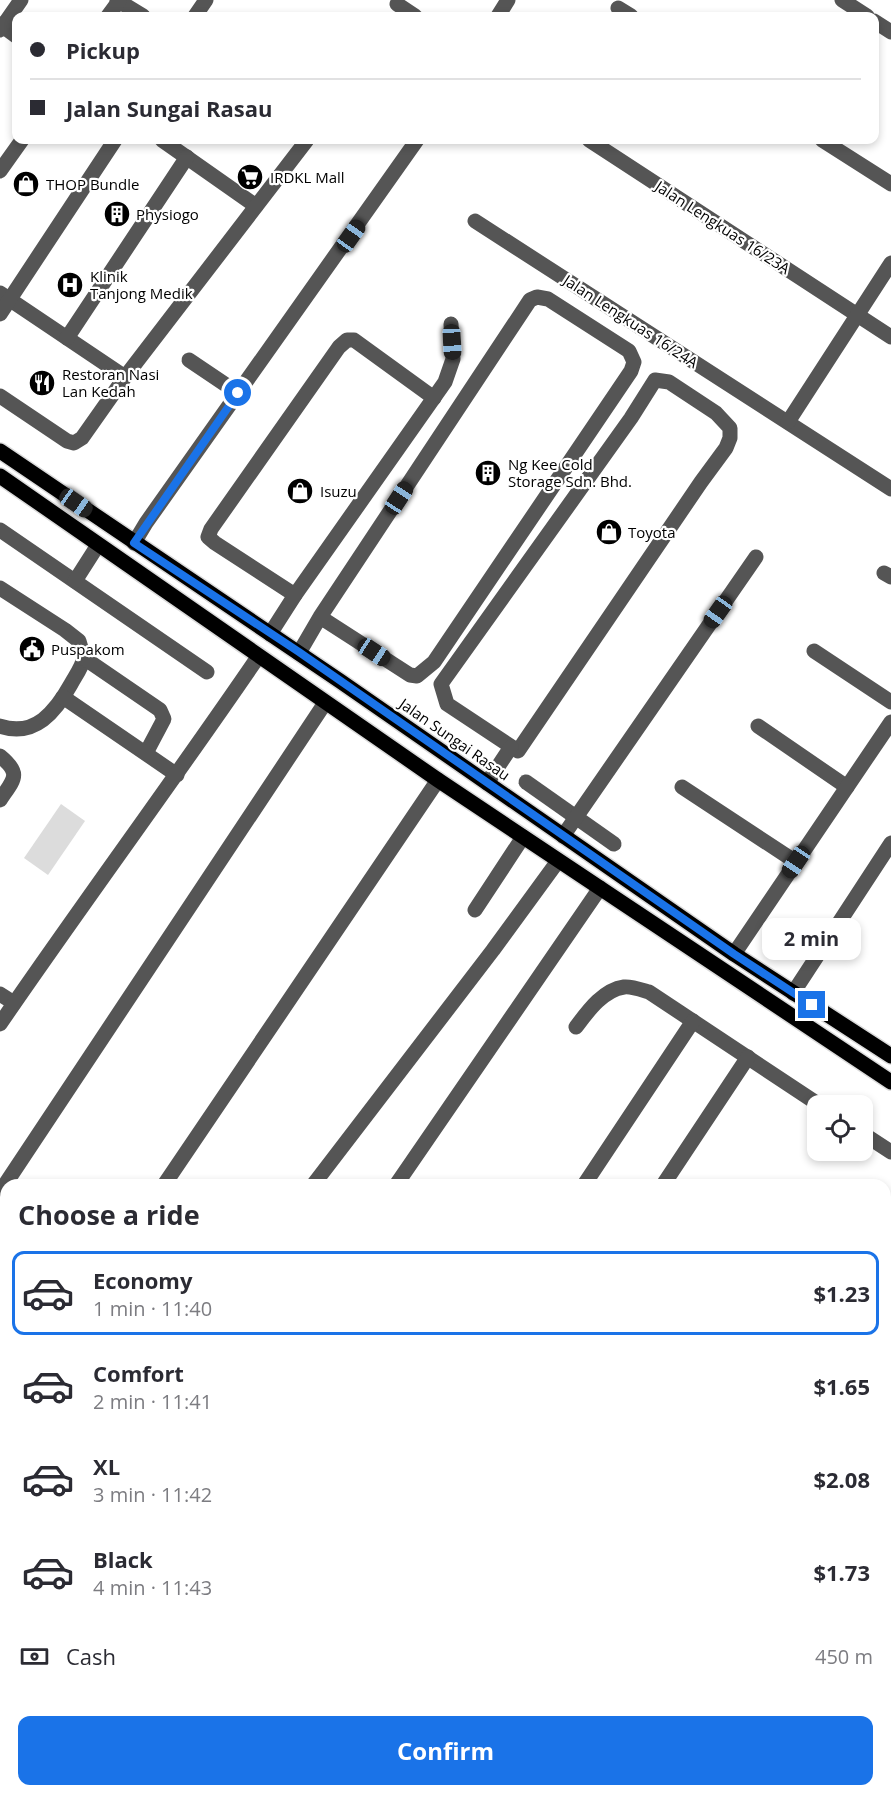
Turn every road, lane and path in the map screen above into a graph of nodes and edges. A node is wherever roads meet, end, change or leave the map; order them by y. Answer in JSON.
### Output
{"nodes":[{"id":1,"x":842,"y":0,"type":"edge"},
{"id":2,"x":118,"y":1,"type":"edge"},
{"id":3,"x":12,"y":12,"type":"edge"},
{"id":4,"x":136,"y":12,"type":"edge"},
{"id":5,"x":861,"y":12,"type":"edge"},
{"id":6,"x":1,"y":27,"type":"edge"},
{"id":7,"x":19,"y":144,"type":"edge"},
{"id":8,"x":113,"y":144,"type":"edge"},
{"id":9,"x":168,"y":144,"type":"edge"},
{"id":10,"x":304,"y":144,"type":"edge"},
{"id":11,"x":414,"y":144,"type":"edge"},
{"id":12,"x":595,"y":144,"type":"edge"},
{"id":13,"x":828,"y":144,"type":"edge"},
{"id":14,"x":187,"y":157,"type":"junction"},
{"id":15,"x":0,"y":171,"type":"edge"},
{"id":16,"x":891,"y":184,"type":"edge"},
{"id":17,"x":256,"y":206,"type":"junction"},
{"id":18,"x":475,"y":221,"type":"dead end"},
{"id":19,"x":891,"y":263,"type":"edge"},
{"id":20,"x":5,"y":297,"type":"edge"},
{"id":21,"x":0,"y":314,"type":"edge"},
{"id":22,"x":857,"y":315,"type":"junction"},
{"id":23,"x":451,"y":324,"type":"dead end"},
{"id":24,"x":891,"y":337,"type":"edge"},
{"id":25,"x":67,"y":338,"type":"junction"},
{"id":26,"x":189,"y":360,"type":"dead end"},
{"id":27,"x":125,"y":376,"type":"junction"},
{"id":28,"x":238,"y":393,"type":"junction"},
{"id":29,"x":0,"y":396,"type":"edge"},
{"id":30,"x":434,"y":398,"type":"junction"},
{"id":31,"x":788,"y":422,"type":"junction"},
{"id":32,"x":0,"y":451,"type":"edge"},
{"id":33,"x":0,"y":476,"type":"edge"},
{"id":34,"x":891,"y":489,"type":"edge"},
{"id":35,"x":0,"y":530,"type":"edge"},
{"id":36,"x":134,"y":543,"type":"junction"},
{"id":37,"x":98,"y":545,"type":"junction"},
{"id":38,"x":756,"y":556,"type":"dead end"},
{"id":39,"x":75,"y":581,"type":"junction"},
{"id":40,"x":0,"y":588,"type":"edge"},
{"id":41,"x":295,"y":595,"type":"junction"},
{"id":42,"x":320,"y":617,"type":"junction"},
{"id":43,"x":270,"y":634,"type":"junction"},
{"id":44,"x":814,"y":651,"type":"dead end"},
{"id":45,"x":299,"y":652,"type":"junction"},
{"id":46,"x":258,"y":657,"type":"junction"},
{"id":47,"x":84,"y":658,"type":"junction"},
{"id":48,"x":207,"y":672,"type":"dead end"},
{"id":49,"x":63,"y":697,"type":"junction"},
{"id":50,"x":891,"y":702,"type":"edge"},
{"id":51,"x":325,"y":703,"type":"junction"},
{"id":52,"x":891,"y":722,"type":"edge"},
{"id":53,"x":0,"y":726,"type":"edge"},
{"id":54,"x":758,"y":726,"type":"dead end"},
{"id":55,"x":511,"y":747,"type":"junction"},
{"id":56,"x":146,"y":753,"type":"junction"},
{"id":57,"x":0,"y":756,"type":"edge"},
{"id":58,"x":177,"y":775,"type":"junction"},
{"id":59,"x":438,"y":780,"type":"junction"},
{"id":60,"x":526,"y":782,"type":"dead end"},
{"id":61,"x":487,"y":783,"type":"junction"},
{"id":62,"x":847,"y":787,"type":"junction"},
{"id":63,"x":682,"y":788,"type":"dead end"},
{"id":64,"x":0,"y":800,"type":"edge"},
{"id":65,"x":576,"y":818,"type":"junction"},
{"id":66,"x":563,"y":836,"type":"junction"},
{"id":67,"x":523,"y":837,"type":"junction"},
{"id":68,"x":891,"y":843,"type":"edge"},
{"id":69,"x":614,"y":844,"type":"dead end"},
{"id":70,"x":558,"y":861,"type":"junction"},
{"id":71,"x":796,"y":862,"type":"junction"},
{"id":72,"x":600,"y":888,"type":"junction"},
{"id":73,"x":475,"y":910,"type":"dead end"},
{"id":74,"x":734,"y":954,"type":"junction"},
{"id":75,"x":793,"y":993,"type":"junction"},
{"id":76,"x":0,"y":994,"type":"edge"},
{"id":77,"x":14,"y":1004,"type":"junction"},
{"id":78,"x":693,"y":1021,"type":"junction"},
{"id":79,"x":0,"y":1024,"type":"edge"},
{"id":80,"x":576,"y":1027,"type":"dead end"},
{"id":81,"x":891,"y":1056,"type":"edge"},
{"id":82,"x":748,"y":1057,"type":"junction"},
{"id":83,"x":891,"y":1082,"type":"edge"},
{"id":84,"x":807,"y":1097,"type":"edge"},
{"id":85,"x":873,"y":1140,"type":"edge"},
{"id":86,"x":891,"y":1152,"type":"edge"},
{"id":87,"x":9,"y":1179,"type":"edge"},
{"id":88,"x":168,"y":1179,"type":"edge"},
{"id":89,"x":318,"y":1179,"type":"edge"},
{"id":90,"x":400,"y":1179,"type":"edge"},
{"id":91,"x":588,"y":1179,"type":"edge"},
{"id":92,"x":667,"y":1179,"type":"edge"}],
"edges":[{"from":1,"to":5,"type":"street"},
{"from":2,"to":4,"type":"street"},
{"from":3,"to":6,"type":"street"},
{"from":7,"to":15,"type":"street"},
{"from":8,"to":20,"type":"street"},
{"from":9,"to":14,"type":"street"},
{"from":10,"to":17,"type":"street"},
{"from":11,"to":28,"type":"street"},
{"from":12,"to":22,"type":"street","name":"Jalan Lengkuas 16/23A"},
{"from":13,"to":16,"type":"street"},
{"from":14,"to":17,"type":"street"},
{"from":14,"to":25,"type":"street"},
{"from":17,"to":27,"type":"street"},
{"from":18,"to":31,"type":"street","name":"Jalan Lengkuas 16/24A"},
{"from":19,"to":22,"type":"street"},
{"from":20,"to":21,"type":"street"},
{"from":20,"to":25,"type":"street"},
{"from":22,"to":24,"type":"street","name":"Jalan Lengkuas 16/23A"},
{"from":22,"to":31,"type":"street"},
{"from":23,"to":30,"type":"street"},
{"from":25,"to":27,"type":"street"},
{"from":26,"to":28,"type":"street"},
{"from":27,"to":29,"type":"street"},
{"from":28,"to":36,"type":"street"},
{"from":30,"to":41,"type":"street"},
{"from":30,"to":41,"type":"street"},
{"from":31,"to":34,"type":"street","name":"Jalan Lengkuas 16/24A"},
{"from":32,"to":36,"type":"main road","name":"Jalan Sungai Rasau"},
{"from":33,"to":37,"type":"main road"},
{"from":35,"to":39,"type":"street"},
{"from":36,"to":43,"type":"main road","name":"Jalan Sungai Rasau"},
{"from":37,"to":39,"type":"street"},
{"from":37,"to":46,"type":"main road"},
{"from":38,"to":65,"type":"street"},
{"from":39,"to":48,"type":"street"},
{"from":40,"to":47,"type":"street"},
{"from":41,"to":43,"type":"street"},
{"from":42,"to":42,"type":"street"},
{"from":42,"to":45,"type":"street"},
{"from":43,"to":45,"type":"main road","name":"Jalan Sungai Rasau"},
{"from":44,"to":50,"type":"street"},
{"from":45,"to":61,"type":"main road","name":"Jalan Sungai Rasau"},
{"from":46,"to":51,"type":"main road"},
{"from":46,"to":58,"type":"street"},
{"from":47,"to":49,"type":"street"},
{"from":47,"to":56,"type":"street"},
{"from":49,"to":53,"type":"street"},
{"from":49,"to":56,"type":"street"},
{"from":51,"to":59,"type":"main road"},
{"from":51,"to":87,"type":"street"},
{"from":52,"to":62,"type":"street"},
{"from":54,"to":62,"type":"street"},
{"from":55,"to":55,"type":"street"},
{"from":55,"to":61,"type":"street"},
{"from":56,"to":58,"type":"street"},
{"from":57,"to":64,"type":"street"},
{"from":58,"to":77,"type":"street"},
{"from":59,"to":67,"type":"main road"},
{"from":59,"to":88,"type":"street"},
{"from":60,"to":65,"type":"street"},
{"from":61,"to":66,"type":"main road","name":"Jalan Sungai Rasau"},
{"from":62,"to":71,"type":"street"},
{"from":63,"to":71,"type":"street"},
{"from":65,"to":66,"type":"street"},
{"from":65,"to":69,"type":"street"},
{"from":66,"to":74,"type":"main road","name":"Jalan Sungai Rasau"},
{"from":67,"to":70,"type":"main road"},
{"from":67,"to":73,"type":"street"},
{"from":68,"to":75,"type":"street"},
{"from":70,"to":72,"type":"main road"},
{"from":70,"to":89,"type":"street"},
{"from":71,"to":74,"type":"street"},
{"from":72,"to":83,"type":"main road"},
{"from":72,"to":90,"type":"street"},
{"from":74,"to":75,"type":"main road","name":"Jalan Sungai Rasau"},
{"from":75,"to":81,"type":"main road","name":"Jalan Sungai Rasau"},
{"from":76,"to":77,"type":"street"},
{"from":77,"to":79,"type":"street"},
{"from":78,"to":80,"type":"street"},
{"from":78,"to":82,"type":"street"},
{"from":78,"to":91,"type":"street"},
{"from":82,"to":84,"type":"street"},
{"from":82,"to":92,"type":"street"},
{"from":85,"to":86,"type":"street"}]}
